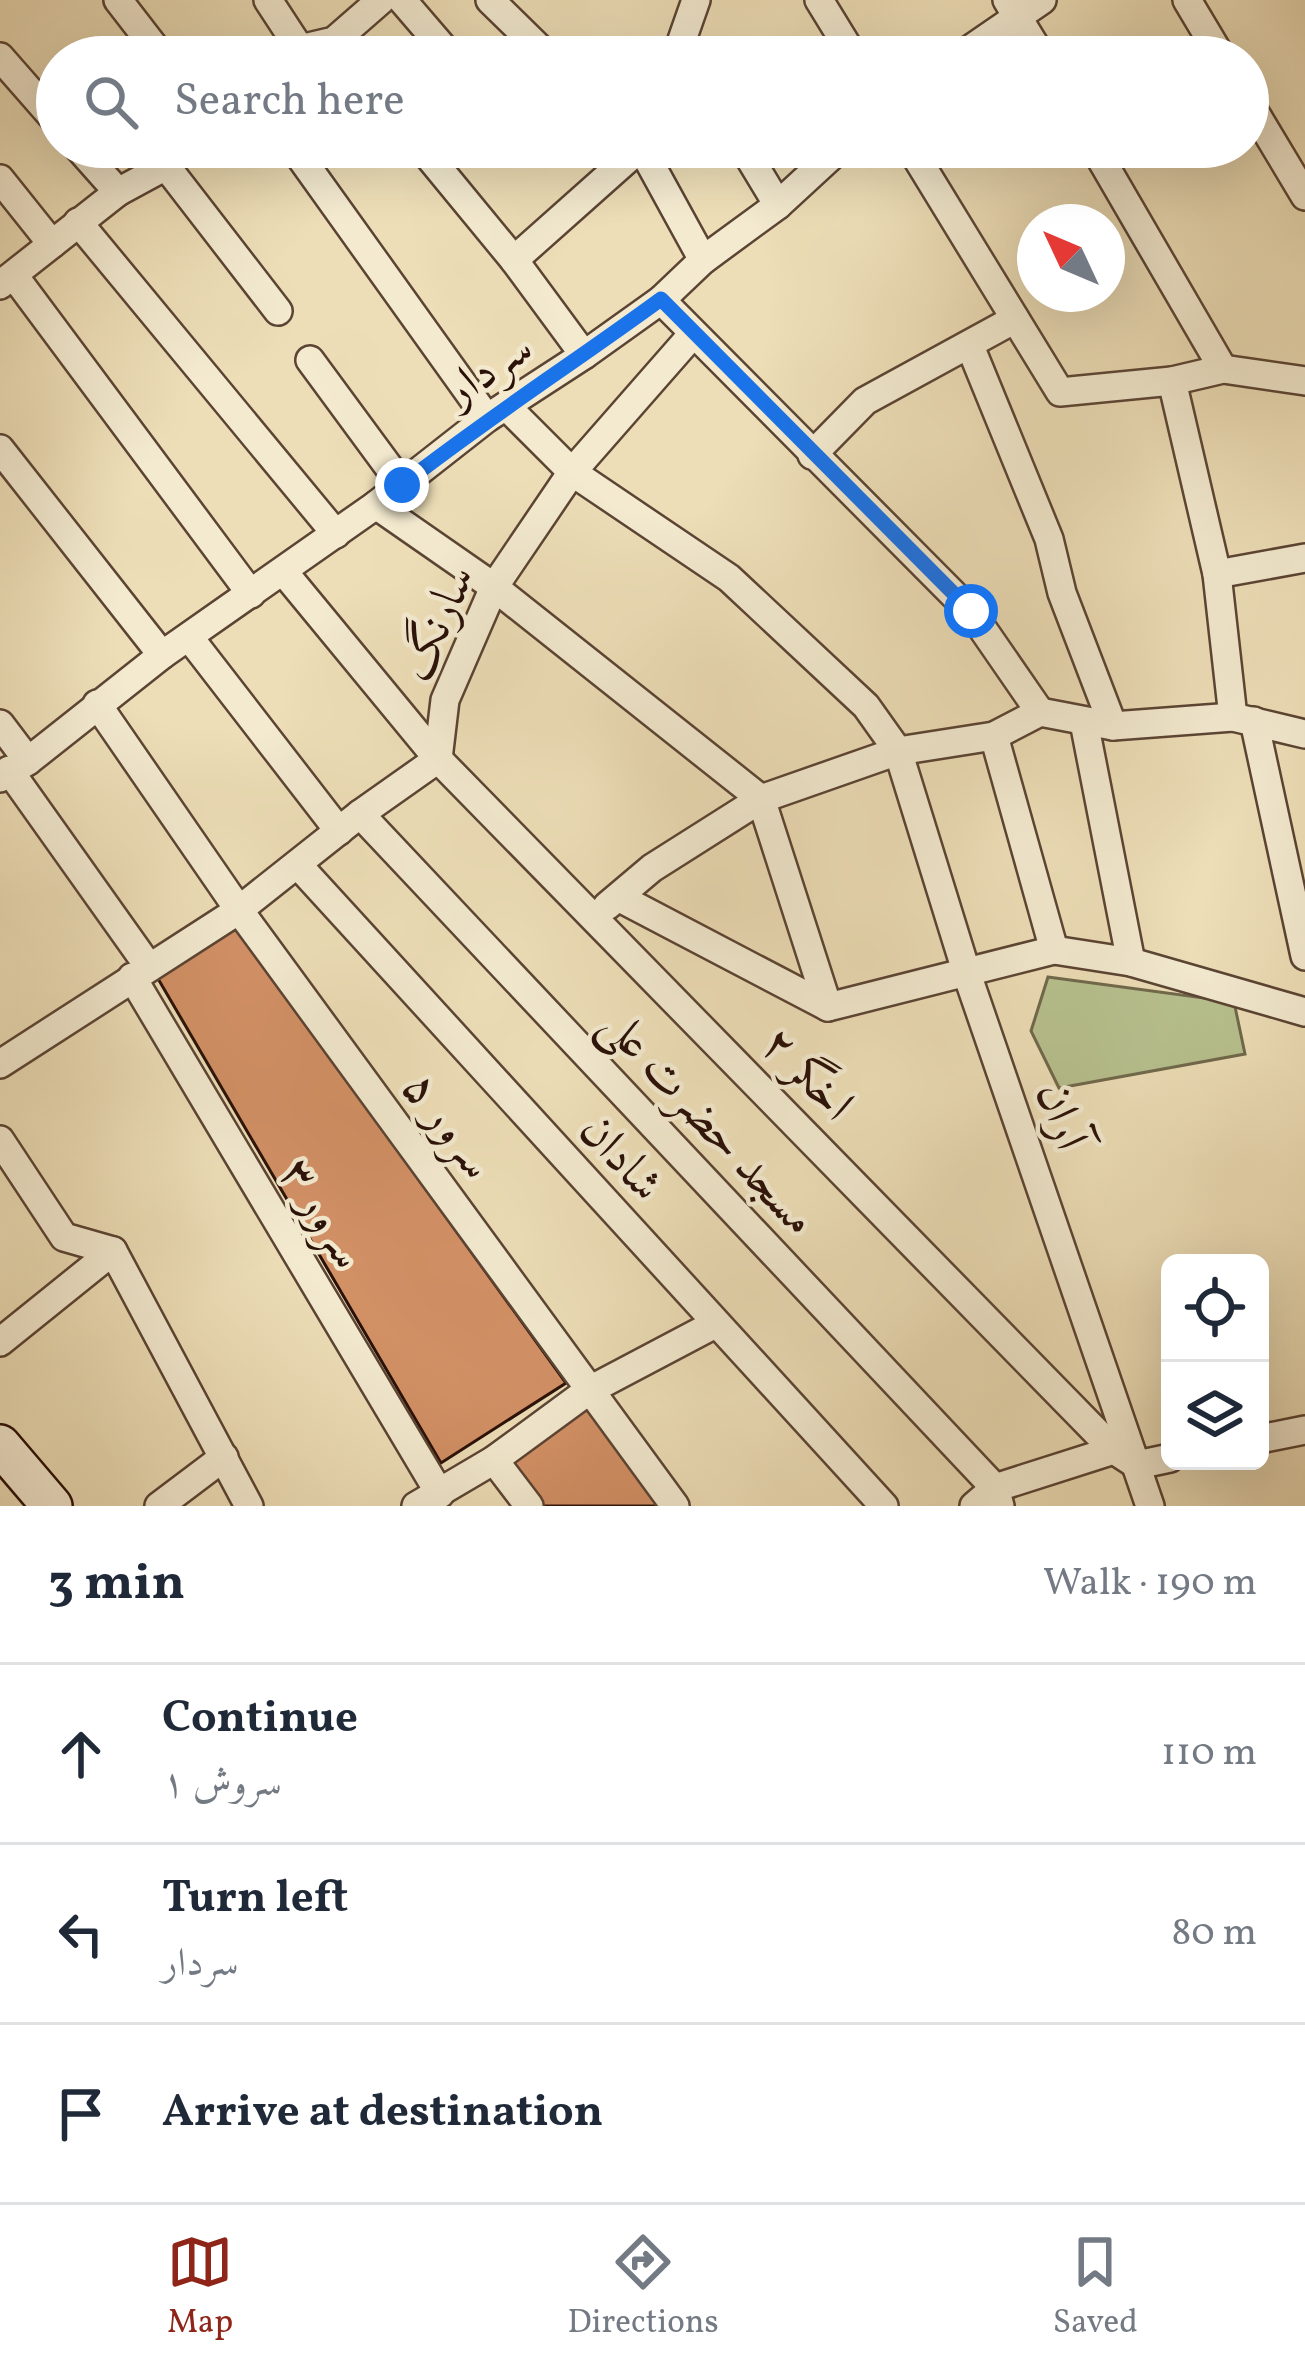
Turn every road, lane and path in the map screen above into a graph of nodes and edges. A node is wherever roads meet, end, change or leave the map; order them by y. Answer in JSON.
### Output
{"nodes":[{"id":1,"x":118,"y":0,"type":"edge"},
{"id":2,"x":268,"y":0,"type":"edge"},
{"id":3,"x":381,"y":0,"type":"edge"},
{"id":4,"x":402,"y":0,"type":"edge"},
{"id":5,"x":490,"y":0,"type":"edge"},
{"id":6,"x":818,"y":0,"type":"edge"},
{"id":7,"x":1042,"y":0,"type":"edge"},
{"id":8,"x":1187,"y":0,"type":"edge"},
{"id":9,"x":688,"y":5,"type":"edge"},
{"id":10,"x":1013,"y":9,"type":"edge"},
{"id":11,"x":146,"y":36,"type":"edge"},
{"id":12,"x":287,"y":36,"type":"edge"},
{"id":13,"x":351,"y":36,"type":"edge"},
{"id":14,"x":434,"y":36,"type":"edge"},
{"id":15,"x":527,"y":36,"type":"edge"},
{"id":16,"x":684,"y":36,"type":"edge"},
{"id":17,"x":841,"y":36,"type":"edge"},
{"id":18,"x":983,"y":36,"type":"edge"},
{"id":19,"x":1029,"y":36,"type":"edge"},
{"id":20,"x":1208,"y":36,"type":"edge"},
{"id":21,"x":0,"y":57,"type":"edge"},
{"id":22,"x":36,"y":98,"type":"edge"},
{"id":23,"x":1269,"y":136,"type":"edge"},
{"id":24,"x":97,"y":168,"type":"edge"},
{"id":25,"x":158,"y":168,"type":"edge"},
{"id":26,"x":183,"y":168,"type":"edge"},
{"id":27,"x":309,"y":168,"type":"edge"},
{"id":28,"x":438,"y":168,"type":"edge"},
{"id":29,"x":617,"y":168,"type":"edge"},
{"id":30,"x":653,"y":168,"type":"edge"},
{"id":31,"x":756,"y":168,"type":"edge"},
{"id":32,"x":818,"y":168,"type":"edge"},
{"id":33,"x":923,"y":168,"type":"edge"},
{"id":34,"x":1106,"y":168,"type":"edge"},
{"id":35,"x":0,"y":179,"type":"edge"},
{"id":36,"x":118,"y":192,"type":"junction"},
{"id":37,"x":1305,"y":196,"type":"edge"},
{"id":38,"x":778,"y":205,"type":"junction"},
{"id":39,"x":78,"y":222,"type":"junction"},
{"id":40,"x":52,"y":244,"type":"junction"},
{"id":41,"x":514,"y":260,"type":"junction"},
{"id":42,"x":703,"y":260,"type":"junction"},
{"id":43,"x":7,"y":281,"type":"edge"},
{"id":44,"x":661,"y":299,"type":"junction"},
{"id":45,"x":278,"y":311,"type":"dead end"},
{"id":46,"x":1015,"y":319,"type":"junction"},
{"id":47,"x":692,"y":335,"type":"junction"},
{"id":48,"x":970,"y":346,"type":"junction"},
{"id":49,"x":584,"y":355,"type":"junction"},
{"id":50,"x":310,"y":360,"type":"dead end"},
{"id":51,"x":1223,"y":369,"type":"junction"},
{"id":52,"x":1172,"y":381,"type":"junction"},
{"id":53,"x":1305,"y":381,"type":"edge"},
{"id":54,"x":496,"y":412,"type":"junction"},
{"id":55,"x":0,"y":449,"type":"edge"},
{"id":56,"x":812,"y":455,"type":"junction"},
{"id":57,"x":572,"y":472,"type":"junction"},
{"id":58,"x":402,"y":485,"type":"junction"},
{"id":59,"x":376,"y":505,"type":"junction"},
{"id":60,"x":336,"y":534,"type":"junction"},
{"id":61,"x":1305,"y":558,"type":"edge"},
{"id":62,"x":283,"y":571,"type":"junction"},
{"id":63,"x":1217,"y":574,"type":"junction"},
{"id":64,"x":494,"y":587,"type":"junction"},
{"id":65,"x":250,"y":594,"type":"junction"},
{"id":66,"x":189,"y":638,"type":"junction"},
{"id":67,"x":162,"y":655,"type":"junction"},
{"id":68,"x":97,"y":704,"type":"junction"},
{"id":69,"x":1040,"y":712,"type":"junction"},
{"id":70,"x":1243,"y":719,"type":"junction"},
{"id":71,"x":0,"y":724,"type":"edge"},
{"id":72,"x":1099,"y":724,"type":"junction"},
{"id":73,"x":1305,"y":734,"type":"edge"},
{"id":74,"x":994,"y":736,"type":"junction"},
{"id":75,"x":898,"y":751,"type":"junction"},
{"id":76,"x":437,"y":759,"type":"junction"},
{"id":77,"x":12,"y":770,"type":"edge"},
{"id":78,"x":760,"y":799,"type":"junction"},
{"id":79,"x":349,"y":823,"type":"junction"},
{"id":80,"x":298,"y":865,"type":"junction"},
{"id":81,"x":620,"y":898,"type":"junction"},
{"id":82,"x":239,"y":910,"type":"junction"},
{"id":83,"x":594,"y":915,"type":"junction"},
{"id":84,"x":1054,"y":950,"type":"junction"},
{"id":85,"x":1305,"y":956,"type":"edge"},
{"id":86,"x":1131,"y":962,"type":"junction"},
{"id":87,"x":141,"y":972,"type":"junction"},
{"id":88,"x":967,"y":974,"type":"junction"},
{"id":89,"x":828,"y":1007,"type":"junction"},
{"id":90,"x":1305,"y":1012,"type":"edge"},
{"id":91,"x":0,"y":1064,"type":"edge"},
{"id":92,"x":0,"y":1140,"type":"edge"},
{"id":93,"x":113,"y":1252,"type":"junction"},
{"id":94,"x":715,"y":1324,"type":"junction"},
{"id":95,"x":0,"y":1342,"type":"edge"},
{"id":96,"x":588,"y":1390,"type":"junction"},
{"id":97,"x":1305,"y":1430,"type":"edge"},
{"id":98,"x":1269,"y":1437,"type":"edge"},
{"id":99,"x":0,"y":1445,"type":"edge"},
{"id":100,"x":224,"y":1457,"type":"junction"},
{"id":101,"x":1125,"y":1458,"type":"junction"},
{"id":102,"x":1161,"y":1458,"type":"edge"},
{"id":103,"x":494,"y":1460,"type":"junction"},
{"id":104,"x":428,"y":1500,"type":"edge"},
{"id":105,"x":990,"y":1500,"type":"edge"},
{"id":106,"x":52,"y":1506,"type":"edge"},
{"id":107,"x":159,"y":1506,"type":"edge"},
{"id":108,"x":250,"y":1506,"type":"edge"},
{"id":109,"x":529,"y":1506,"type":"edge"},
{"id":110,"x":675,"y":1506,"type":"edge"},
{"id":111,"x":884,"y":1506,"type":"edge"},
{"id":112,"x":1150,"y":1506,"type":"edge"}],
"edges":[{"from":1,"to":11,"type":"street"},
{"from":2,"to":12,"type":"street"},
{"from":3,"to":13,"type":"street"},
{"from":4,"to":14,"type":"street"},
{"from":5,"to":15,"type":"street"},
{"from":6,"to":17,"type":"street"},
{"from":7,"to":10,"type":"street"},
{"from":8,"to":20,"type":"street"},
{"from":9,"to":16,"type":"street"},
{"from":10,"to":18,"type":"street"},
{"from":10,"to":19,"type":"street"},
{"from":21,"to":22,"type":"street"},
{"from":23,"to":37,"type":"street"},
{"from":24,"to":36,"type":"street"},
{"from":25,"to":36,"type":"street"},
{"from":26,"to":45,"type":"street"},
{"from":27,"to":54,"type":"street","name":"آران"},
{"from":28,"to":41,"type":"street"},
{"from":29,"to":41,"type":"street"},
{"from":30,"to":42,"type":"street"},
{"from":31,"to":38,"type":"street"},
{"from":32,"to":38,"type":"street","name":"سردار"},
{"from":33,"to":46,"type":"street"},
{"from":34,"to":51,"type":"street"},
{"from":35,"to":40,"type":"street"},
{"from":36,"to":39,"type":"street"},
{"from":38,"to":42,"type":"street","name":"سردار"},
{"from":39,"to":40,"type":"street"},
{"from":39,"to":60,"type":"street"},
{"from":40,"to":43,"type":"street"},
{"from":41,"to":49,"type":"street"},
{"from":42,"to":44,"type":"street","name":"سردار"},
{"from":43,"to":65,"type":"street"},
{"from":44,"to":47,"type":"street"},
{"from":44,"to":49,"type":"street","name":"سردار"},
{"from":46,"to":48,"type":"street"},
{"from":46,"to":52,"type":"street"},
{"from":47,"to":56,"type":"street"},
{"from":47,"to":57,"type":"street","name":"سارنگ"},
{"from":48,"to":56,"type":"street"},
{"from":48,"to":72,"type":"street"},
{"from":49,"to":54,"type":"street","name":"سردار"},
{"from":50,"to":58,"type":"street"},
{"from":51,"to":52,"type":"street"},
{"from":51,"to":53,"type":"street"},
{"from":52,"to":63,"type":"street"},
{"from":54,"to":57,"type":"street","name":"آران"},
{"from":54,"to":58,"type":"street","name":"سردار"},
{"from":55,"to":67,"type":"street"},
{"from":56,"to":69,"type":"street"},
{"from":57,"to":64,"type":"street","name":"سارنگ"},
{"from":57,"to":75,"type":"street","name":"آران"},
{"from":58,"to":59,"type":"street","name":"سردار"},
{"from":59,"to":60,"type":"street","name":"سردار"},
{"from":59,"to":64,"type":"street"},
{"from":60,"to":62,"type":"street","name":"سردار"},
{"from":61,"to":63,"type":"street"},
{"from":62,"to":65,"type":"street","name":"سردار"},
{"from":62,"to":76,"type":"street","name":"اخگر ۲"},
{"from":63,"to":70,"type":"street"},
{"from":64,"to":76,"type":"street","name":"سارنگ"},
{"from":64,"to":78,"type":"street"},
{"from":65,"to":66,"type":"street","name":"سردار"},
{"from":66,"to":67,"type":"street","name":"سردار"},
{"from":66,"to":79,"type":"street","name":"مسجد حضرت علی"},
{"from":67,"to":68,"type":"street","name":"سردار"},
{"from":68,"to":77,"type":"street","name":"سردار"},
{"from":68,"to":82,"type":"street","name":"سرور ۵"},
{"from":69,"to":72,"type":"street"},
{"from":69,"to":74,"type":"street"},
{"from":70,"to":72,"type":"street"},
{"from":70,"to":73,"type":"street"},
{"from":70,"to":85,"type":"street"},
{"from":71,"to":77,"type":"street","name":"سرور ۳"},
{"from":72,"to":86,"type":"street"},
{"from":74,"to":75,"type":"street"},
{"from":74,"to":84,"type":"street"},
{"from":75,"to":78,"type":"street"},
{"from":75,"to":88,"type":"street","name":"آران"},
{"from":76,"to":79,"type":"street","name":"سارنگ"},
{"from":76,"to":83,"type":"street","name":"اخگر ۲"},
{"from":77,"to":87,"type":"street","name":"سرور ۳"},
{"from":78,"to":81,"type":"street"},
{"from":78,"to":89,"type":"street"},
{"from":79,"to":80,"type":"street","name":"سارنگ"},
{"from":79,"to":105,"type":"street","name":"مسجد حضرت علی"},
{"from":80,"to":82,"type":"street","name":"سارنگ"},
{"from":80,"to":94,"type":"street","name":"شادان"},
{"from":81,"to":83,"type":"street"},
{"from":81,"to":89,"type":"street"},
{"from":82,"to":87,"type":"street","name":"سارنگ"},
{"from":82,"to":96,"type":"street","name":"سرور ۵"},
{"from":83,"to":101,"type":"street","name":"اخگر ۲"},
{"from":84,"to":86,"type":"street"},
{"from":84,"to":88,"type":"street"},
{"from":86,"to":90,"type":"street"},
{"from":87,"to":91,"type":"street","name":"سارنگ"},
{"from":87,"to":104,"type":"street","name":"سرور ۳"},
{"from":88,"to":89,"type":"street"},
{"from":88,"to":101,"type":"street","name":"آران"},
{"from":92,"to":93,"type":"street"},
{"from":93,"to":95,"type":"street"},
{"from":93,"to":100,"type":"street"},
{"from":94,"to":96,"type":"street"},
{"from":94,"to":111,"type":"street","name":"شادان"},
{"from":96,"to":103,"type":"street"},
{"from":96,"to":110,"type":"street","name":"سرور ۵"},
{"from":97,"to":98,"type":"street"},
{"from":99,"to":106,"type":"main road"},
{"from":100,"to":107,"type":"street"},
{"from":100,"to":108,"type":"street"},
{"from":101,"to":102,"type":"street"},
{"from":101,"to":105,"type":"street"},
{"from":101,"to":112,"type":"street","name":"آران"},
{"from":103,"to":104,"type":"street"},
{"from":103,"to":109,"type":"street"}]}
